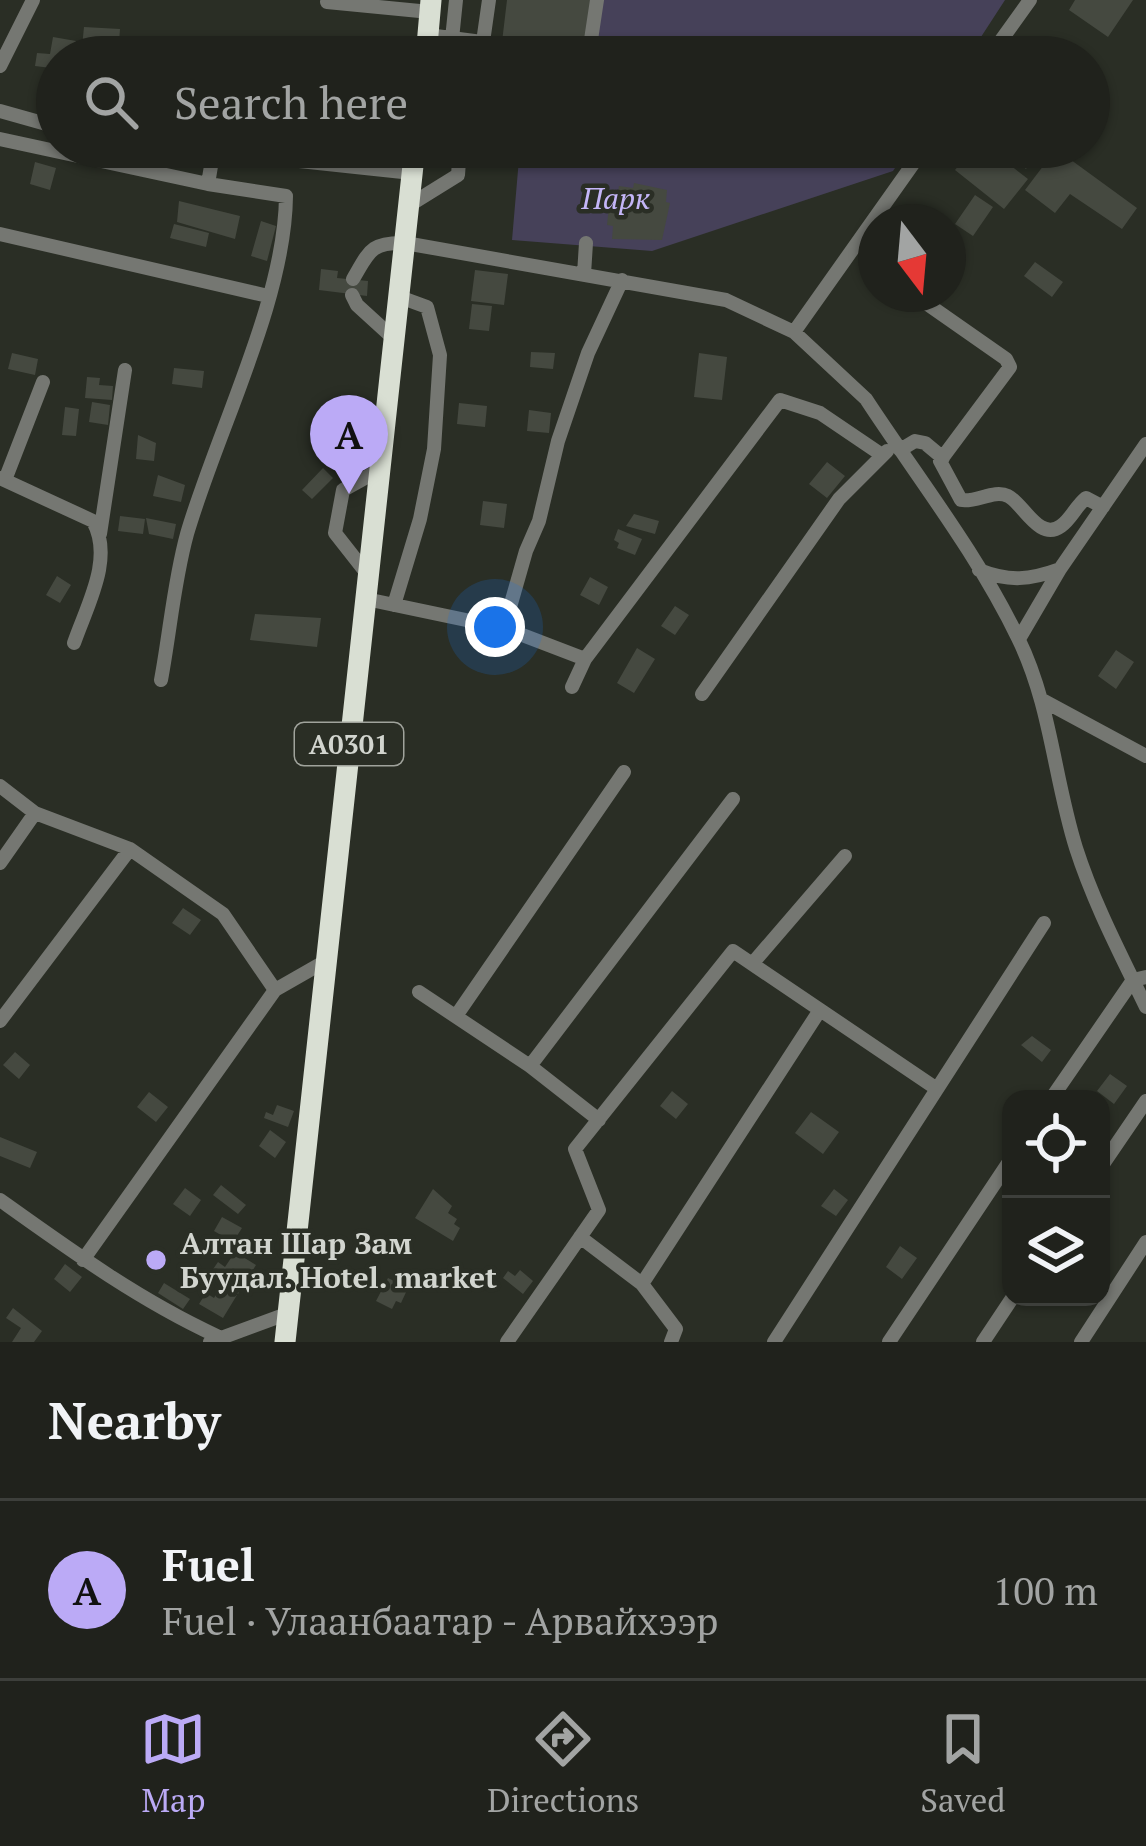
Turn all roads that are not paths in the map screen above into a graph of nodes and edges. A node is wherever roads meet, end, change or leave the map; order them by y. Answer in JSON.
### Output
{"nodes":[{"id":1,"x":33,"y":0,"type":"edge"},
{"id":2,"x":456,"y":0,"type":"edge"},
{"id":3,"x":489,"y":0,"type":"edge"},
{"id":4,"x":597,"y":0,"type":"edge"},
{"id":5,"x":1030,"y":0,"type":"edge"},
{"id":6,"x":328,"y":2,"type":"edge"},
{"id":7,"x":431,"y":34,"type":"edge"},
{"id":8,"x":452,"y":36,"type":"edge"},
{"id":9,"x":484,"y":36,"type":"edge"},
{"id":10,"x":592,"y":36,"type":"edge"},
{"id":11,"x":1004,"y":36,"type":"edge"},
{"id":12,"x":0,"y":67,"type":"edge"},
{"id":13,"x":0,"y":111,"type":"edge"},
{"id":14,"x":36,"y":121,"type":"edge"},
{"id":15,"x":0,"y":140,"type":"edge"},
{"id":16,"x":36,"y":148,"type":"edge"},
{"id":17,"x":132,"y":168,"type":"edge"},
{"id":18,"x":211,"y":168,"type":"edge"},
{"id":19,"x":360,"y":168,"type":"edge"},
{"id":20,"x":413,"y":168,"type":"edge"},
{"id":21,"x":459,"y":168,"type":"edge"},
{"id":22,"x":913,"y":168,"type":"edge"},
{"id":23,"x":412,"y":173,"type":"junction"},
{"id":24,"x":208,"y":184,"type":"junction"},
{"id":25,"x":893,"y":204,"type":"edge"},
{"id":26,"x":408,"y":206,"type":"junction"},
{"id":27,"x":0,"y":234,"type":"edge"},
{"id":28,"x":405,"y":243,"type":"junction"},
{"id":29,"x":586,"y":243,"type":"dead end"},
{"id":30,"x":858,"y":251,"type":"edge"},
{"id":31,"x":584,"y":274,"type":"junction"},
{"id":32,"x":622,"y":280,"type":"junction"},
{"id":33,"x":268,"y":296,"type":"junction"},
{"id":34,"x":397,"y":296,"type":"junction"},
{"id":35,"x":939,"y":312,"type":"edge"},
{"id":36,"x":794,"y":332,"type":"junction"},
{"id":37,"x":392,"y":336,"type":"junction"},
{"id":38,"x":125,"y":370,"type":"dead end"},
{"id":39,"x":43,"y":382,"type":"dead end"},
{"id":40,"x":1146,"y":444,"type":"edge"},
{"id":41,"x":898,"y":447,"type":"junction"},
{"id":42,"x":883,"y":455,"type":"junction"},
{"id":43,"x":943,"y":458,"type":"junction"},
{"id":44,"x":381,"y":469,"type":"junction"},
{"id":45,"x":3,"y":479,"type":"edge"},
{"id":46,"x":1103,"y":507,"type":"junction"},
{"id":47,"x":100,"y":534,"type":"junction"},
{"id":48,"x":1060,"y":569,"type":"junction"},
{"id":49,"x":980,"y":570,"type":"junction"},
{"id":50,"x":368,"y":575,"type":"junction"},
{"id":51,"x":366,"y":599,"type":"junction"},
{"id":52,"x":394,"y":605,"type":"junction"},
{"id":53,"x":504,"y":628,"type":"junction"},
{"id":54,"x":1019,"y":639,"type":"junction"},
{"id":55,"x":74,"y":643,"type":"dead end"},
{"id":56,"x":585,"y":659,"type":"junction"},
{"id":57,"x":160,"y":680,"type":"dead end"},
{"id":58,"x":572,"y":687,"type":"dead end"},
{"id":59,"x":702,"y":694,"type":"dead end"},
{"id":60,"x":1044,"y":701,"type":"junction"},
{"id":61,"x":1146,"y":756,"type":"edge"},
{"id":62,"x":624,"y":772,"type":"dead end"},
{"id":63,"x":0,"y":786,"type":"edge"},
{"id":64,"x":733,"y":799,"type":"dead end"},
{"id":65,"x":35,"y":813,"type":"junction"},
{"id":66,"x":130,"y":849,"type":"junction"},
{"id":67,"x":844,"y":856,"type":"dead end"},
{"id":68,"x":0,"y":863,"type":"edge"},
{"id":69,"x":1044,"y":922,"type":"dead end"},
{"id":70,"x":324,"y":962,"type":"junction"},
{"id":71,"x":752,"y":964,"type":"junction"},
{"id":72,"x":1140,"y":979,"type":"edge"},
{"id":73,"x":274,"y":990,"type":"junction"},
{"id":74,"x":418,"y":992,"type":"dead end"},
{"id":75,"x":1146,"y":1007,"type":"edge"},
{"id":76,"x":820,"y":1010,"type":"junction"},
{"id":77,"x":456,"y":1016,"type":"junction"},
{"id":78,"x":0,"y":1021,"type":"edge"},
{"id":79,"x":530,"y":1066,"type":"junction"},
{"id":80,"x":937,"y":1089,"type":"junction"},
{"id":81,"x":1058,"y":1090,"type":"edge"},
{"id":82,"x":1146,"y":1101,"type":"edge"},
{"id":83,"x":599,"y":1120,"type":"junction"},
{"id":84,"x":1110,"y":1154,"type":"edge"},
{"id":85,"x":1002,"y":1172,"type":"edge"},
{"id":86,"x":0,"y":1200,"type":"edge"},
{"id":87,"x":580,"y":1237,"type":"junction"},
{"id":88,"x":1146,"y":1242,"type":"edge"},
{"id":89,"x":83,"y":1260,"type":"junction"},
{"id":90,"x":642,"y":1284,"type":"junction"},
{"id":91,"x":1007,"y":1306,"type":"edge"},
{"id":92,"x":283,"y":1333,"type":"edge"},
{"id":93,"x":213,"y":1339,"type":"edge"},
{"id":94,"x":507,"y":1342,"type":"edge"},
{"id":95,"x":671,"y":1342,"type":"edge"},
{"id":96,"x":775,"y":1342,"type":"edge"},
{"id":97,"x":889,"y":1342,"type":"edge"},
{"id":98,"x":983,"y":1342,"type":"edge"},
{"id":99,"x":1081,"y":1342,"type":"edge"}],
"edges":[{"from":1,"to":12,"type":"street"},
{"from":2,"to":8,"type":"street"},
{"from":3,"to":9,"type":"street"},
{"from":4,"to":10,"type":"street"},
{"from":5,"to":11,"type":"street"},
{"from":6,"to":7,"type":"street"},
{"from":13,"to":14,"type":"street"},
{"from":15,"to":16,"type":"street"},
{"from":17,"to":24,"type":"street"},
{"from":18,"to":24,"type":"street"},
{"from":19,"to":23,"type":"street"},
{"from":20,"to":23,"type":"highway","number":"A0301"},
{"from":21,"to":26,"type":"street"},
{"from":22,"to":25,"type":"street"},
{"from":23,"to":26,"type":"highway","number":"A0301"},
{"from":24,"to":33,"type":"street"},
{"from":26,"to":28,"type":"highway","number":"A0301"},
{"from":27,"to":33,"type":"street"},
{"from":28,"to":31,"type":"street"},
{"from":28,"to":34,"type":"highway","number":"A0301"},
{"from":28,"to":37,"type":"street"},
{"from":29,"to":31,"type":"street"},
{"from":30,"to":36,"type":"street"},
{"from":31,"to":32,"type":"street"},
{"from":32,"to":36,"type":"street"},
{"from":32,"to":53,"type":"street"},
{"from":33,"to":57,"type":"street"},
{"from":34,"to":37,"type":"highway","number":"A0301"},
{"from":34,"to":52,"type":"street"},
{"from":35,"to":43,"type":"street"},
{"from":36,"to":41,"type":"street"},
{"from":37,"to":44,"type":"highway","number":"A0301"},
{"from":38,"to":47,"type":"street"},
{"from":39,"to":45,"type":"street"},
{"from":40,"to":46,"type":"street"},
{"from":41,"to":42,"type":"street"},
{"from":41,"to":43,"type":"street"},
{"from":41,"to":49,"type":"street"},
{"from":42,"to":56,"type":"street"},
{"from":42,"to":59,"type":"street"},
{"from":43,"to":46,"type":"street"},
{"from":44,"to":50,"type":"highway","number":"A0301"},
{"from":44,"to":50,"type":"street"},
{"from":45,"to":47,"type":"street"},
{"from":46,"to":48,"type":"street"},
{"from":47,"to":55,"type":"street"},
{"from":48,"to":49,"type":"street"},
{"from":48,"to":54,"type":"street"},
{"from":49,"to":54,"type":"street"},
{"from":50,"to":51,"type":"highway","number":"A0301"},
{"from":51,"to":52,"type":"street"},
{"from":51,"to":70,"type":"highway","number":"A0301"},
{"from":52,"to":53,"type":"street"},
{"from":53,"to":56,"type":"street"},
{"from":54,"to":60,"type":"street"},
{"from":56,"to":58,"type":"street"},
{"from":60,"to":61,"type":"street"},
{"from":60,"to":72,"type":"street"},
{"from":62,"to":77,"type":"street"},
{"from":63,"to":65,"type":"street"},
{"from":64,"to":79,"type":"street"},
{"from":65,"to":66,"type":"street"},
{"from":65,"to":68,"type":"street"},
{"from":66,"to":73,"type":"street"},
{"from":66,"to":78,"type":"street"},
{"from":67,"to":71,"type":"street"},
{"from":69,"to":80,"type":"street"},
{"from":70,"to":73,"type":"street"},
{"from":70,"to":92,"type":"highway","number":"A0301"},
{"from":71,"to":76,"type":"street"},
{"from":71,"to":83,"type":"street"},
{"from":72,"to":75,"type":"street"},
{"from":72,"to":81,"type":"street"},
{"from":73,"to":89,"type":"street"},
{"from":74,"to":77,"type":"street"},
{"from":76,"to":80,"type":"street"},
{"from":76,"to":90,"type":"street"},
{"from":77,"to":79,"type":"street"},
{"from":79,"to":83,"type":"street"},
{"from":80,"to":96,"type":"street"},
{"from":82,"to":84,"type":"street"},
{"from":83,"to":87,"type":"street"},
{"from":85,"to":97,"type":"street"},
{"from":86,"to":89,"type":"street"},
{"from":87,"to":90,"type":"street"},
{"from":87,"to":94,"type":"street"},
{"from":88,"to":99,"type":"street"},
{"from":89,"to":93,"type":"street"},
{"from":90,"to":95,"type":"street"},
{"from":91,"to":98,"type":"street"},
{"from":92,"to":93,"type":"street"}]}
